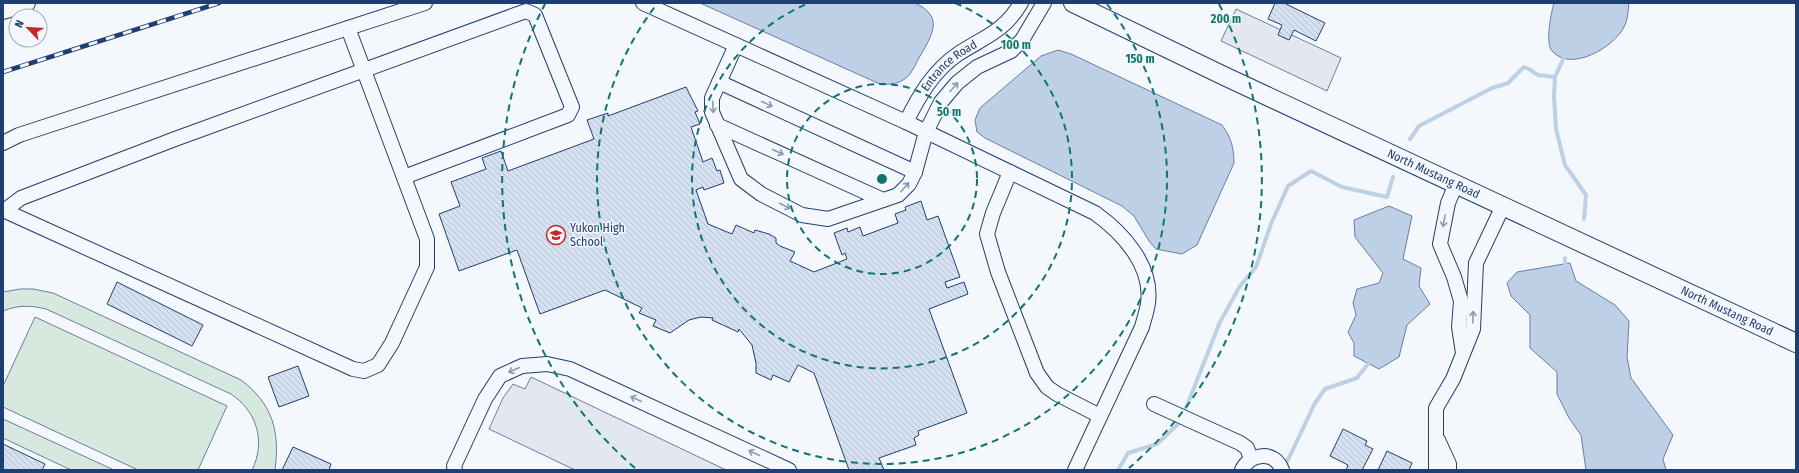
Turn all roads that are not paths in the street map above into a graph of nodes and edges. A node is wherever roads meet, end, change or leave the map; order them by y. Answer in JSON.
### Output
{"nodes":[{"id":1,"x":26,"y":3,"type":"edge"},
{"id":2,"x":425,"y":3,"type":"edge"},
{"id":3,"x":643,"y":3,"type":"edge"},
{"id":4,"x":1021,"y":3,"type":"edge"},
{"id":5,"x":1044,"y":3,"type":"edge"},
{"id":6,"x":1073,"y":3,"type":"edge"},
{"id":7,"x":3,"y":10,"type":"edge"},
{"id":8,"x":348,"y":28,"type":"junction"},
{"id":9,"x":736,"y":45,"type":"junction"},
{"id":10,"x":364,"y":70,"type":"junction"},
{"id":11,"x":719,"y":82,"type":"junction"},
{"id":12,"x":906,"y":122,"type":"junction"},
{"id":13,"x":717,"y":125,"type":"junction"},
{"id":14,"x":926,"y":132,"type":"junction"},
{"id":15,"x":3,"y":143,"type":"edge"},
{"id":16,"x":915,"y":172,"type":"junction"},
{"id":17,"x":1010,"y":172,"type":"junction"},
{"id":18,"x":404,"y":176,"type":"junction"},
{"id":19,"x":1456,"y":184,"type":"junction"},
{"id":20,"x":883,"y":200,"type":"junction"},
{"id":21,"x":1503,"y":206,"type":"junction"},
{"id":22,"x":3,"y":211,"type":"edge"},
{"id":23,"x":1457,"y":287,"type":"junction"},
{"id":24,"x":1474,"y":287,"type":"junction"},
{"id":25,"x":1796,"y":343,"type":"edge"},
{"id":26,"x":1463,"y":355,"type":"junction"},
{"id":27,"x":1154,"y":404,"type":"dead end"},
{"id":28,"x":1100,"y":416,"type":"junction"},
{"id":29,"x":1436,"y":436,"type":"junction"},
{"id":30,"x":1246,"y":465,"type":"edge"},
{"id":31,"x":455,"y":470,"type":"edge"},
{"id":32,"x":789,"y":470,"type":"edge"},
{"id":33,"x":1076,"y":470,"type":"edge"},
{"id":34,"x":1282,"y":470,"type":"edge"},
{"id":35,"x":1436,"y":470,"type":"edge"},
{"id":36,"x":1449,"y":470,"type":"edge"}],
"edges":[{"from":1,"to":7,"type":"main road"},
{"from":2,"to":8,"type":"street"},
{"from":3,"to":9,"type":"street"},
{"from":4,"to":12,"type":"street","name":"Entrance Road"},
{"from":14,"to":5,"type":"street","name":"Entrance Road","one_way":true},
{"from":6,"to":19,"type":"main road","name":"North Mustang Road"},
{"from":8,"to":10,"type":"street"},
{"from":8,"to":15,"type":"street"},
{"from":9,"to":11,"type":"street","name":"Entrance Road"},
{"from":9,"to":12,"type":"street"},
{"from":10,"to":18,"type":"street"},
{"from":10,"to":18,"type":"street"},
{"from":10,"to":22,"type":"street"},
{"from":11,"to":13,"type":"street","name":"Entrance Road","one_way":true},
{"from":11,"to":16,"type":"street","one_way":true},
{"from":12,"to":14,"type":"street"},
{"from":13,"to":20,"type":"street","one_way":true},
{"from":13,"to":20,"type":"street","name":"Entrance Road","one_way":true},
{"from":14,"to":16,"type":"street","name":"Entrance Road"},
{"from":14,"to":17,"type":"street"},
{"from":20,"to":16,"type":"street","name":"Entrance Road","one_way":true},
{"from":17,"to":28,"type":"street"},
{"from":17,"to":28,"type":"street"},
{"from":18,"to":22,"type":"street"},
{"from":19,"to":21,"type":"main road","name":"North Mustang Road"},
{"from":19,"to":23,"type":"street","one_way":true},
{"from":21,"to":24,"type":"street"},
{"from":21,"to":25,"type":"main road","name":"North Mustang Road"},
{"from":23,"to":24,"type":"street"},
{"from":23,"to":26,"type":"street"},
{"from":26,"to":24,"type":"street","one_way":true},
{"from":26,"to":29,"type":"street"},
{"from":27,"to":30,"type":"street"},
{"from":28,"to":33,"type":"street"},
{"from":29,"to":35,"type":"street"},
{"from":29,"to":36,"type":"street"},
{"from":30,"to":34,"type":"street"},
{"from":32,"to":31,"type":"street","one_way":true}]}
